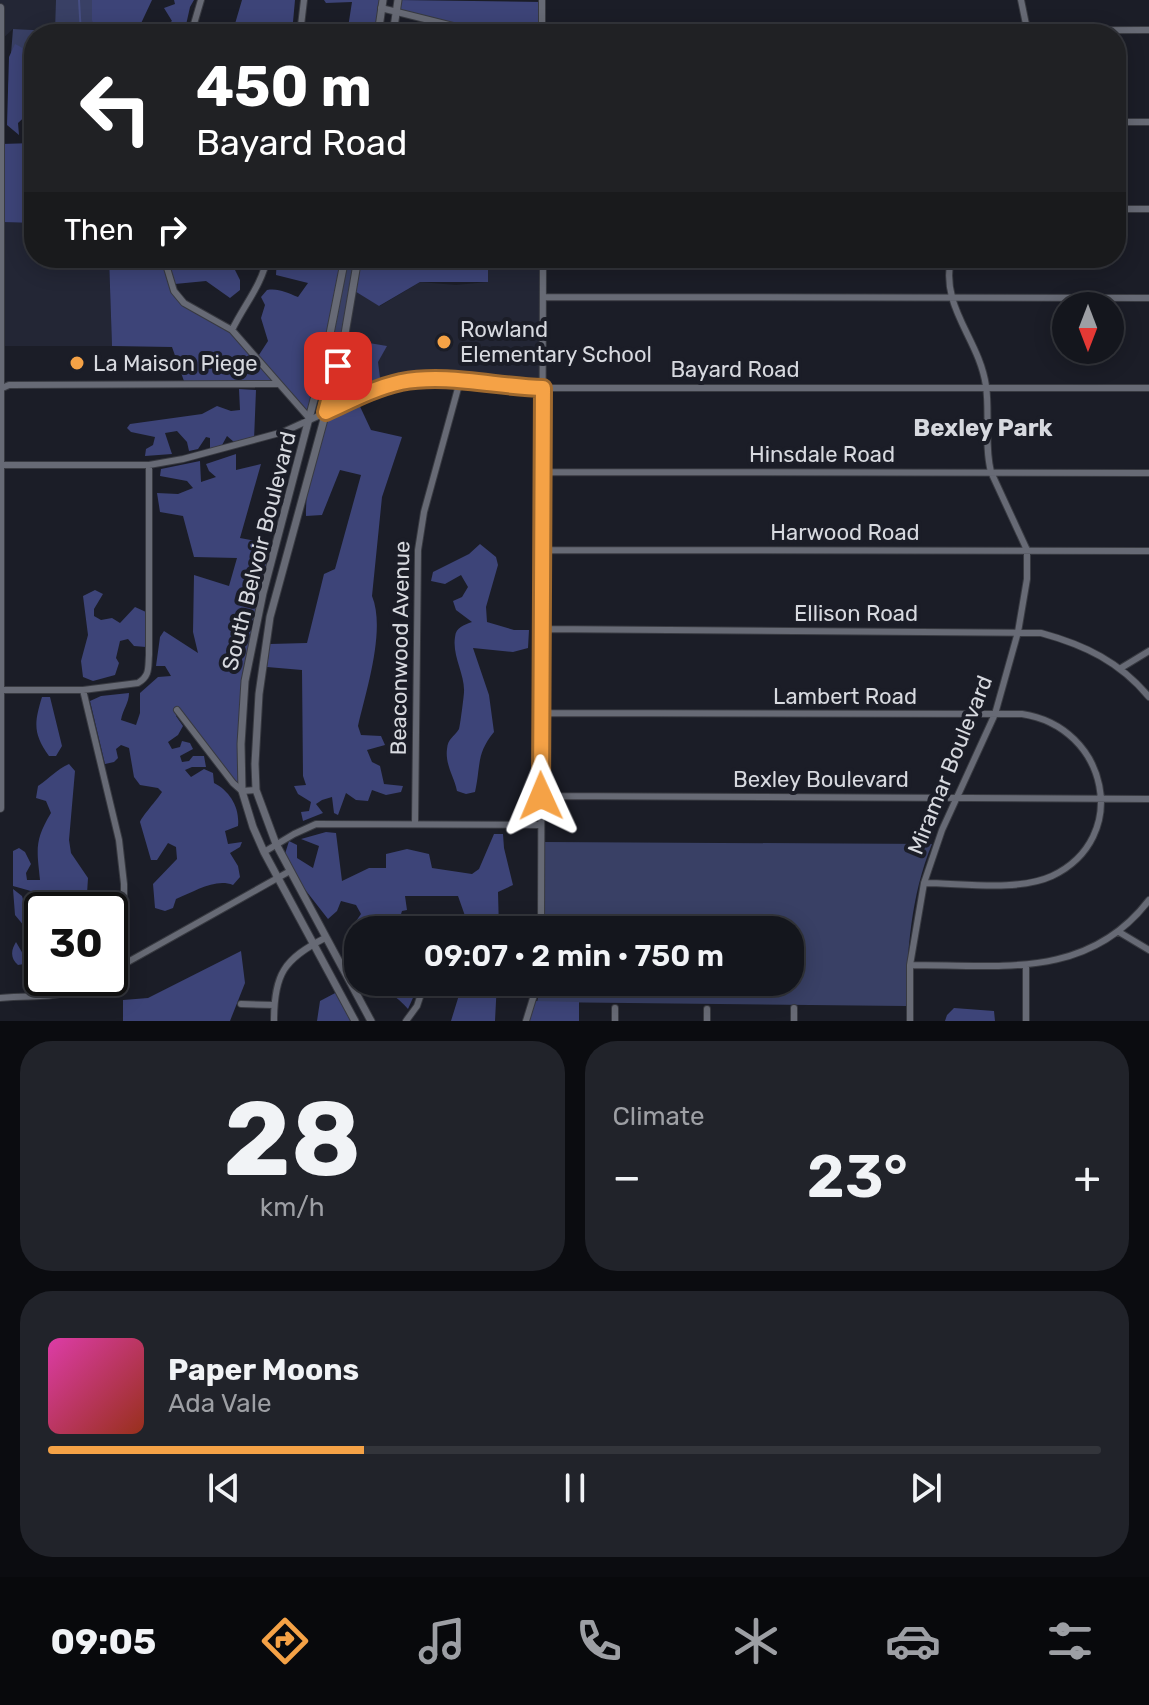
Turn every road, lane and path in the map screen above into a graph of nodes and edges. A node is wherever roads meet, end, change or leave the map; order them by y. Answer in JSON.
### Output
{"nodes":[{"id":1,"x":201,"y":0,"type":"edge"},
{"id":2,"x":304,"y":0,"type":"edge"},
{"id":3,"x":398,"y":0,"type":"edge"},
{"id":4,"x":542,"y":0,"type":"edge"},
{"id":5,"x":1021,"y":0,"type":"edge"},
{"id":6,"x":382,"y":4,"type":"edge"},
{"id":7,"x":0,"y":8,"type":"edge"},
{"id":8,"x":396,"y":13,"type":"junction"},
{"id":9,"x":194,"y":24,"type":"edge"},
{"id":10,"x":301,"y":24,"type":"edge"},
{"id":11,"x":379,"y":24,"type":"edge"},
{"id":12,"x":394,"y":24,"type":"edge"},
{"id":13,"x":444,"y":24,"type":"edge"},
{"id":14,"x":542,"y":24,"type":"edge"},
{"id":15,"x":1026,"y":24,"type":"edge"},
{"id":16,"x":1126,"y":30,"type":"edge"},
{"id":17,"x":1149,"y":30,"type":"edge"},
{"id":18,"x":1126,"y":122,"type":"edge"},
{"id":19,"x":1149,"y":122,"type":"edge"},
{"id":20,"x":1126,"y":209,"type":"edge"},
{"id":21,"x":1149,"y":209,"type":"edge"},
{"id":22,"x":167,"y":268,"type":"edge"},
{"id":23,"x":264,"y":268,"type":"edge"},
{"id":24,"x":343,"y":268,"type":"edge"},
{"id":25,"x":356,"y":268,"type":"edge"},
{"id":26,"x":543,"y":268,"type":"edge"},
{"id":27,"x":950,"y":268,"type":"edge"},
{"id":28,"x":543,"y":297,"type":"junction"},
{"id":29,"x":950,"y":297,"type":"junction"},
{"id":30,"x":1149,"y":298,"type":"edge"},
{"id":31,"x":232,"y":330,"type":"junction"},
{"id":32,"x":460,"y":381,"type":"junction"},
{"id":33,"x":279,"y":384,"type":"junction"},
{"id":34,"x":986,"y":386,"type":"junction"},
{"id":35,"x":543,"y":388,"type":"junction"},
{"id":36,"x":1149,"y":388,"type":"edge"},
{"id":37,"x":0,"y":389,"type":"edge"},
{"id":38,"x":326,"y":412,"type":"junction"},
{"id":39,"x":310,"y":419,"type":"junction"},
{"id":40,"x":1,"y":465,"type":"edge"},
{"id":41,"x":149,"y":465,"type":"junction"},
{"id":42,"x":542,"y":472,"type":"junction"},
{"id":43,"x":991,"y":472,"type":"junction"},
{"id":44,"x":1149,"y":473,"type":"edge"},
{"id":45,"x":542,"y":550,"type":"junction"},
{"id":46,"x":1027,"y":550,"type":"junction"},
{"id":47,"x":1149,"y":551,"type":"edge"},
{"id":48,"x":542,"y":629,"type":"junction"},
{"id":49,"x":1018,"y":632,"type":"junction"},
{"id":50,"x":1149,"y":651,"type":"edge"},
{"id":51,"x":1121,"y":668,"type":"junction"},
{"id":52,"x":0,"y":690,"type":"edge"},
{"id":53,"x":83,"y":690,"type":"junction"},
{"id":54,"x":1149,"y":697,"type":"edge"},
{"id":55,"x":177,"y":710,"type":"dead end"},
{"id":56,"x":540,"y":713,"type":"junction"},
{"id":57,"x":995,"y":714,"type":"junction"},
{"id":58,"x":0,"y":757,"type":"edge"},
{"id":59,"x":256,"y":790,"type":"junction"},
{"id":60,"x":242,"y":791,"type":"junction"},
{"id":61,"x":541,"y":796,"type":"junction"},
{"id":62,"x":959,"y":798,"type":"junction"},
{"id":63,"x":1149,"y":799,"type":"edge"},
{"id":64,"x":1101,"y":800,"type":"junction"},
{"id":65,"x":0,"y":808,"type":"edge"},
{"id":66,"x":415,"y":824,"type":"junction"},
{"id":67,"x":541,"y":825,"type":"junction"},
{"id":68,"x":276,"y":844,"type":"junction"},
{"id":69,"x":264,"y":852,"type":"junction"},
{"id":70,"x":290,"y":871,"type":"junction"},
{"id":71,"x":278,"y":877,"type":"junction"},
{"id":72,"x":924,"y":883,"type":"junction"},
{"id":73,"x":124,"y":892,"type":"edge"},
{"id":74,"x":1149,"y":900,"type":"edge"},
{"id":75,"x":541,"y":916,"type":"edge"},
{"id":76,"x":1119,"y":932,"type":"junction"},
{"id":77,"x":325,"y":938,"type":"junction"},
{"id":78,"x":313,"y":944,"type":"junction"},
{"id":79,"x":1149,"y":950,"type":"edge"},
{"id":80,"x":128,"y":963,"type":"edge"},
{"id":81,"x":910,"y":965,"type":"junction"},
{"id":82,"x":1026,"y":966,"type":"junction"},
{"id":83,"x":59,"y":996,"type":"edge"},
{"id":84,"x":420,"y":996,"type":"edge"},
{"id":85,"x":534,"y":996,"type":"edge"},
{"id":86,"x":0,"y":998,"type":"edge"},
{"id":87,"x":241,"y":1004,"type":"dead end"},
{"id":88,"x":274,"y":1005,"type":"junction"},
{"id":89,"x":615,"y":1008,"type":"dead end"},
{"id":90,"x":794,"y":1008,"type":"dead end"},
{"id":91,"x":707,"y":1009,"type":"dead end"},
{"id":92,"x":274,"y":1021,"type":"edge"},
{"id":93,"x":355,"y":1021,"type":"edge"},
{"id":94,"x":371,"y":1021,"type":"edge"},
{"id":95,"x":406,"y":1021,"type":"edge"},
{"id":96,"x":526,"y":1021,"type":"edge"},
{"id":97,"x":615,"y":1021,"type":"edge"},
{"id":98,"x":707,"y":1021,"type":"edge"},
{"id":99,"x":794,"y":1021,"type":"edge"},
{"id":100,"x":910,"y":1021,"type":"edge"},
{"id":101,"x":1026,"y":1021,"type":"edge"}],
"edges":[{"from":1,"to":9,"type":"street"},
{"from":2,"to":10,"type":"street"},
{"from":3,"to":8,"type":"street"},
{"from":4,"to":14,"type":"street"},
{"from":5,"to":15,"type":"street"},
{"from":6,"to":8,"type":"street"},
{"from":6,"to":11,"type":"street"},
{"from":7,"to":37,"type":"main road"},
{"from":8,"to":12,"type":"street"},
{"from":8,"to":13,"type":"street"},
{"from":16,"to":17,"type":"street"},
{"from":18,"to":19,"type":"street"},
{"from":20,"to":21,"type":"street"},
{"from":22,"to":31,"type":"street"},
{"from":23,"to":31,"type":"street"},
{"from":24,"to":39,"type":"street","name":"South Belvoir Boulevard"},
{"from":25,"to":38,"type":"street","name":"South Belvoir Boulevard"},
{"from":26,"to":28,"type":"street"},
{"from":27,"to":29,"type":"street","name":"Miramar Boulevard"},
{"from":28,"to":29,"type":"street"},
{"from":28,"to":35,"type":"street"},
{"from":29,"to":30,"type":"street"},
{"from":29,"to":34,"type":"street","name":"Miramar Boulevard"},
{"from":31,"to":33,"type":"street"},
{"from":32,"to":35,"type":"street","name":"Bayard Road"},
{"from":32,"to":38,"type":"street","name":"Bayard Road"},
{"from":32,"to":66,"type":"street","name":"Beaconwood Avenue"},
{"from":33,"to":37,"type":"street"},
{"from":33,"to":39,"type":"street"},
{"from":34,"to":35,"type":"street","name":"Bayard Road"},
{"from":34,"to":36,"type":"street","name":"Bayard Road"},
{"from":34,"to":43,"type":"street","name":"Miramar Boulevard"},
{"from":35,"to":42,"type":"street"},
{"from":37,"to":40,"type":"main road"},
{"from":38,"to":39,"type":"street","name":"Bayard Road"},
{"from":38,"to":59,"type":"street","name":"South Belvoir Boulevard"},
{"from":39,"to":41,"type":"street","name":"Bayard Road"},
{"from":39,"to":60,"type":"street","name":"South Belvoir Boulevard"},
{"from":40,"to":41,"type":"street","name":"Bayard Road"},
{"from":40,"to":52,"type":"main road"},
{"from":41,"to":53,"type":"street"},
{"from":42,"to":43,"type":"street","name":"Hinsdale Road"},
{"from":42,"to":45,"type":"street"},
{"from":43,"to":44,"type":"street","name":"Hinsdale Road"},
{"from":43,"to":46,"type":"street","name":"Miramar Boulevard"},
{"from":45,"to":46,"type":"street","name":"Harwood Road"},
{"from":45,"to":48,"type":"street"},
{"from":46,"to":47,"type":"street","name":"Harwood Road"},
{"from":46,"to":49,"type":"street","name":"Miramar Boulevard"},
{"from":48,"to":49,"type":"street","name":"Ellison Road"},
{"from":48,"to":56,"type":"street"},
{"from":49,"to":51,"type":"street","name":"Ellison Road"},
{"from":49,"to":57,"type":"street","name":"Miramar Boulevard"},
{"from":50,"to":51,"type":"street"},
{"from":51,"to":54,"type":"street","name":"Ellison Road"},
{"from":52,"to":53,"type":"street"},
{"from":52,"to":58,"type":"main road"},
{"from":53,"to":73,"type":"street"},
{"from":55,"to":60,"type":"street"},
{"from":56,"to":57,"type":"street","name":"Lambert Road"},
{"from":56,"to":61,"type":"street"},
{"from":57,"to":62,"type":"street","name":"Miramar Boulevard"},
{"from":57,"to":64,"type":"street","name":"Lambert Road"},
{"from":58,"to":65,"type":"main road"},
{"from":59,"to":60,"type":"street"},
{"from":59,"to":68,"type":"street","name":"South Belvoir Boulevard"},
{"from":60,"to":69,"type":"street","name":"South Belvoir Boulevard"},
{"from":61,"to":62,"type":"street","name":"Bexley Boulevard"},
{"from":61,"to":67,"type":"street"},
{"from":62,"to":64,"type":"street","name":"Bexley Boulevard"},
{"from":62,"to":72,"type":"street","name":"Miramar Boulevard"},
{"from":63,"to":64,"type":"street","name":"Bexley Boulevard"},
{"from":64,"to":72,"type":"street"},
{"from":66,"to":67,"type":"street"},
{"from":66,"to":68,"type":"street"},
{"from":67,"to":75,"type":"street"},
{"from":68,"to":69,"type":"street"},
{"from":68,"to":70,"type":"street","name":"South Belvoir Boulevard"},
{"from":69,"to":71,"type":"street","name":"South Belvoir Boulevard"},
{"from":70,"to":71,"type":"street"},
{"from":70,"to":77,"type":"street","name":"South Belvoir Boulevard"},
{"from":71,"to":78,"type":"street","name":"South Belvoir Boulevard"},
{"from":71,"to":80,"type":"street"},
{"from":72,"to":81,"type":"street","name":"Miramar Boulevard"},
{"from":74,"to":76,"type":"street"},
{"from":76,"to":79,"type":"street"},
{"from":76,"to":82,"type":"street"},
{"from":77,"to":78,"type":"street"},
{"from":77,"to":94,"type":"street","name":"South Belvoir Boulevard"},
{"from":78,"to":88,"type":"street"},
{"from":78,"to":93,"type":"street","name":"South Belvoir Boulevard"},
{"from":81,"to":82,"type":"street"},
{"from":81,"to":100,"type":"street","name":"Miramar Boulevard"},
{"from":82,"to":101,"type":"street"},
{"from":83,"to":86,"type":"street"},
{"from":84,"to":95,"type":"street"},
{"from":85,"to":96,"type":"street"},
{"from":87,"to":88,"type":"street"},
{"from":88,"to":92,"type":"street"},
{"from":89,"to":97,"type":"street"},
{"from":90,"to":99,"type":"street"},
{"from":91,"to":98,"type":"street"}]}
